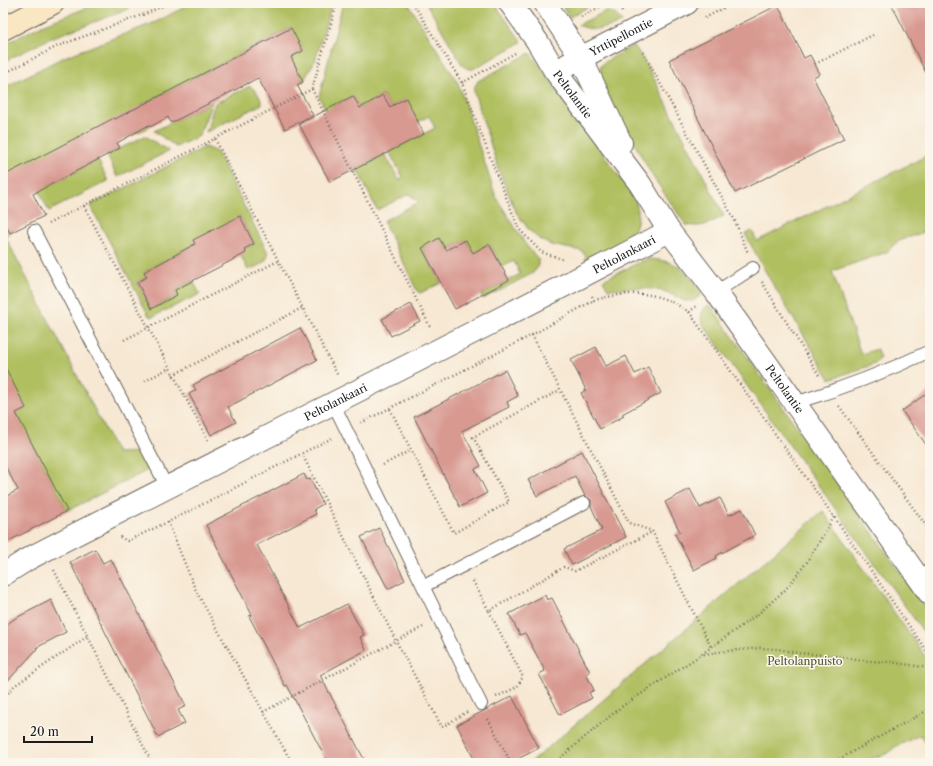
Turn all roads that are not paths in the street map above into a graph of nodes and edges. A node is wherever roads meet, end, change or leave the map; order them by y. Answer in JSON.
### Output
{"nodes":[{"id":1,"x":53,"y":3,"type":"edge"},
{"id":2,"x":510,"y":3,"type":"edge"},
{"id":3,"x":545,"y":3,"type":"edge"},
{"id":4,"x":687,"y":3,"type":"edge"},
{"id":5,"x":3,"y":29,"type":"edge"},
{"id":6,"x":581,"y":58,"type":"junction"},
{"id":7,"x":555,"y":71,"type":"junction"},
{"id":8,"x":640,"y":184,"type":"junction"},
{"id":9,"x":34,"y":231,"type":"road end"},
{"id":10,"x":669,"y":231,"type":"junction"},
{"id":11,"x":753,"y":268,"type":"dead end"},
{"id":12,"x":716,"y":292,"type":"junction"},
{"id":13,"x":930,"y":351,"type":"edge"},
{"id":14,"x":333,"y":403,"type":"junction"},
{"id":15,"x":795,"y":403,"type":"junction"},
{"id":16,"x":167,"y":487,"type":"junction"},
{"id":17,"x":584,"y":503,"type":"dead end"},
{"id":18,"x":3,"y":575,"type":"edge"},
{"id":19,"x":424,"y":586,"type":"junction"},
{"id":20,"x":930,"y":594,"type":"edge"},
{"id":21,"x":481,"y":704,"type":"road end"}],
"edges":[{"from":1,"to":5,"type":"main road"},
{"from":2,"to":7,"type":"street","name":"Peltolantie"},
{"from":3,"to":6,"type":"street","name":"Peltolantie"},
{"from":4,"to":6,"type":"street","name":"Yrttipellontie"},
{"from":6,"to":7,"type":"street","name":"Yrttipellontie"},
{"from":6,"to":8,"type":"street","name":"Peltolantie"},
{"from":7,"to":8,"type":"street","name":"Peltolantie"},
{"from":8,"to":10,"type":"street","name":"Peltolantie"},
{"from":9,"to":16,"type":"lane"},
{"from":10,"to":12,"type":"street","name":"Peltolantie"},
{"from":10,"to":14,"type":"street","name":"Peltolankaari"},
{"from":11,"to":12,"type":"lane"},
{"from":12,"to":15,"type":"street","name":"Peltolantie"},
{"from":13,"to":15,"type":"lane"},
{"from":14,"to":16,"type":"street","name":"Peltolankaari"},
{"from":14,"to":19,"type":"lane"},
{"from":15,"to":20,"type":"street","name":"Peltolantie"},
{"from":16,"to":18,"type":"street","name":"Peltolankaari"},
{"from":17,"to":19,"type":"lane"},
{"from":19,"to":21,"type":"lane"}]}
